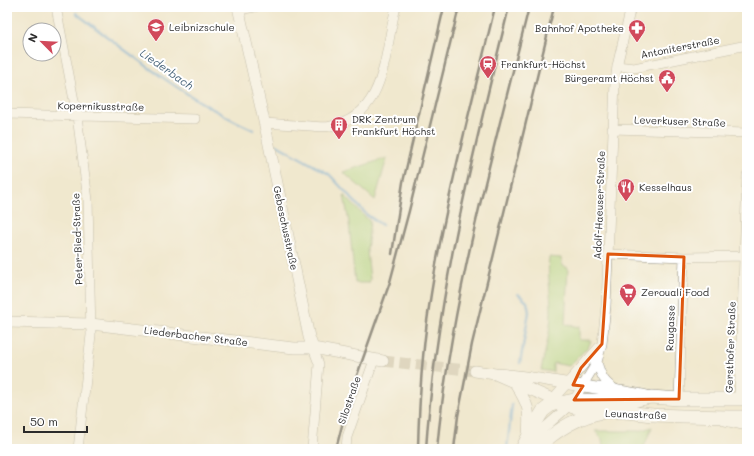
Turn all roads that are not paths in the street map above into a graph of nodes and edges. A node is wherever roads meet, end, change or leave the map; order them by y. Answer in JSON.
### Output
{"nodes":[{"id":1,"x":56,"y":7,"type":"edge"},
{"id":2,"x":255,"y":7,"type":"edge"},
{"id":3,"x":631,"y":7,"type":"edge"},
{"id":4,"x":392,"y":8,"type":"edge"},
{"id":5,"x":238,"y":9,"type":"edge"},
{"id":6,"x":747,"y":45,"type":"edge"},
{"id":7,"x":617,"y":66,"type":"junction"},
{"id":8,"x":7,"y":114,"type":"edge"},
{"id":9,"x":77,"y":116,"type":"junction"},
{"id":10,"x":195,"y":120,"type":"dead end"},
{"id":11,"x":264,"y":123,"type":"junction"},
{"id":12,"x":612,"y":129,"type":"junction"},
{"id":13,"x":747,"y":133,"type":"edge"},
{"id":14,"x":747,"y":175,"type":"edge"},
{"id":15,"x":608,"y":254,"type":"junction"},
{"id":16,"x":746,"y":256,"type":"edge"},
{"id":17,"x":684,"y":257,"type":"junction"},
{"id":18,"x":7,"y":322,"type":"edge"},
{"id":19,"x":91,"y":324,"type":"junction"},
{"id":20,"x":602,"y":344,"type":"junction"},
{"id":21,"x":313,"y":348,"type":"junction"},
{"id":22,"x":379,"y":360,"type":"joint"},
{"id":23,"x":597,"y":362,"type":"junction"},
{"id":24,"x":475,"y":371,"type":"tunnel mouth"},
{"id":25,"x":495,"y":374,"type":"junction"},
{"id":26,"x":515,"y":383,"type":"junction"},
{"id":27,"x":574,"y":384,"type":"junction"},
{"id":28,"x":619,"y":391,"type":"junction"},
{"id":29,"x":651,"y":397,"type":"junction"},
{"id":30,"x":679,"y":399,"type":"junction"},
{"id":31,"x":743,"y":399,"type":"edge"},
{"id":32,"x":567,"y":403,"type":"junction"},
{"id":33,"x":605,"y":412,"type":"junction"},
{"id":34,"x":747,"y":417,"type":"edge"},
{"id":35,"x":706,"y":418,"type":"junction"},
{"id":36,"x":747,"y":426,"type":"edge"},
{"id":37,"x":529,"y":443,"type":"edge"},
{"id":38,"x":78,"y":449,"type":"edge"},
{"id":39,"x":312,"y":449,"type":"edge"},
{"id":40,"x":346,"y":449,"type":"edge"},
{"id":41,"x":522,"y":449,"type":"edge"},
{"id":42,"x":536,"y":449,"type":"edge"}],
"edges":[{"from":1,"to":9,"type":"street","name":"Peter-Bied-Straße"},
{"from":2,"to":5,"type":"street"},
{"from":3,"to":7,"type":"street","name":"Adolf-Haeuser-Straße"},
{"from":4,"to":11,"type":"street"},
{"from":5,"to":11,"type":"street","name":"Gebeschusstraße"},
{"from":6,"to":7,"type":"street","name":"Antoniterstraße"},
{"from":7,"to":12,"type":"street","name":"Adolf-Haeuser-Straße"},
{"from":8,"to":9,"type":"street","name":"Kopernikusstraße"},
{"from":9,"to":10,"type":"street","name":"Kopernikusstraße"},
{"from":9,"to":19,"type":"street","name":"Peter-Bied-Straße"},
{"from":11,"to":21,"type":"street","name":"Gebeschusstraße"},
{"from":12,"to":13,"type":"street","name":"Leverkuser Straße"},
{"from":12,"to":15,"type":"street","name":"Adolf-Haeuser-Straße"},
{"from":14,"to":16,"type":"street","name":"Gersthofer Straße"},
{"from":15,"to":17,"type":"street"},
{"from":15,"to":20,"type":"street","name":"Adolf-Haeuser-Straße"},
{"from":16,"to":17,"type":"street"},
{"from":16,"to":31,"type":"street","name":"Gersthofer Straße"},
{"from":17,"to":30,"type":"street","name":"Raugasse"},
{"from":18,"to":19,"type":"street","name":"Liederbacher Straße"},
{"from":19,"to":21,"type":"street","name":"Liederbacher Straße"},
{"from":19,"to":38,"type":"street","name":"Peter-Bied-Straße"},
{"from":20,"to":23,"type":"street","name":"Adolf-Haeuser-Straße"},
{"from":20,"to":27,"type":"street","name":"Adolf-Haeuser-Straße"},
{"from":21,"to":22,"type":"street","name":"Liederbacher Straße"},
{"from":21,"to":39,"type":"street","name":"Gebeschusstraße"},
{"from":22,"to":40,"type":"street","name":"Silostraße"},
{"from":23,"to":27,"type":"street","name":"Adolf-Haeuser-Straße"},
{"from":23,"to":28,"type":"street"},
{"from":24,"to":25,"type":"street"},
{"from":25,"to":26,"type":"street"},
{"from":25,"to":27,"type":"street","name":"Leunastraße"},
{"from":26,"to":32,"type":"street"},
{"from":26,"to":37,"type":"street"},
{"from":27,"to":28,"type":"street","name":"Leunastraße"},
{"from":27,"to":32,"type":"street","name":"Adolf-Haeuser-Straße"},
{"from":27,"to":32,"type":"street"},
{"from":28,"to":29,"type":"street","name":"Leunastraße"},
{"from":29,"to":30,"type":"main road","name":"Leunastraße"},
{"from":29,"to":32,"type":"main road","name":"Leunastraße"},
{"from":30,"to":31,"type":"main road","name":"Leunastraße"},
{"from":32,"to":33,"type":"street"},
{"from":32,"to":37,"type":"street"},
{"from":32,"to":37,"type":"main road","name":"Leunastraße"},
{"from":33,"to":35,"type":"main road","name":"Leunastraße"},
{"from":33,"to":42,"type":"main road","name":"Leunastraße"},
{"from":34,"to":35,"type":"main road","name":"Leunastraße"},
{"from":35,"to":36,"type":"street"},
{"from":37,"to":41,"type":"main road"}]}
